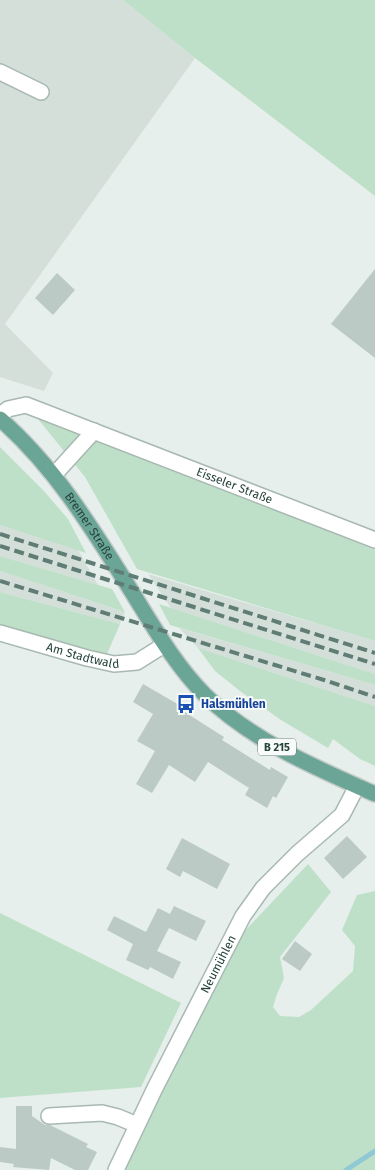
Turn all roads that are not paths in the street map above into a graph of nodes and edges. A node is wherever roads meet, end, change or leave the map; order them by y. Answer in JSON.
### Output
{"nodes":[{"id":1,"x":0,"y":72,"type":"edge"},
{"id":2,"x":41,"y":92,"type":"dead end"},
{"id":3,"x":0,"y":415,"type":"edge"},
{"id":4,"x":0,"y":419,"type":"edge"},
{"id":5,"x":94,"y":430,"type":"junction"},
{"id":6,"x":54,"y":475,"type":"junction"},
{"id":7,"x":375,"y":540,"type":"edge"},
{"id":8,"x":0,"y":633,"type":"edge"},
{"id":9,"x":164,"y":645,"type":"junction"},
{"id":10,"x":357,"y":786,"type":"junction"},
{"id":11,"x":375,"y":794,"type":"edge"},
{"id":12,"x":49,"y":1116,"type":"dead end"},
{"id":13,"x":136,"y":1126,"type":"junction"},
{"id":14,"x":116,"y":1170,"type":"edge"}],
"edges":[{"from":1,"to":2,"type":"street"},
{"from":3,"to":5,"type":"street","name":"Eisseler Straße"},
{"from":4,"to":6,"type":"main road","name":"Bremer Straße","number":"B 215"},
{"from":5,"to":6,"type":"street"},
{"from":5,"to":7,"type":"street","name":"Eisseler Straße"},
{"from":6,"to":9,"type":"main road","name":"Bremer Straße","number":"B 215"},
{"from":8,"to":9,"type":"street","name":"Am Stadtwald"},
{"from":9,"to":10,"type":"main road","number":"B 215"},
{"from":10,"to":11,"type":"main road","number":"B 215"},
{"from":10,"to":13,"type":"street","name":"Neumühlen"},
{"from":12,"to":13,"type":"street"},
{"from":13,"to":14,"type":"street","name":"Neumühlen"}]}
